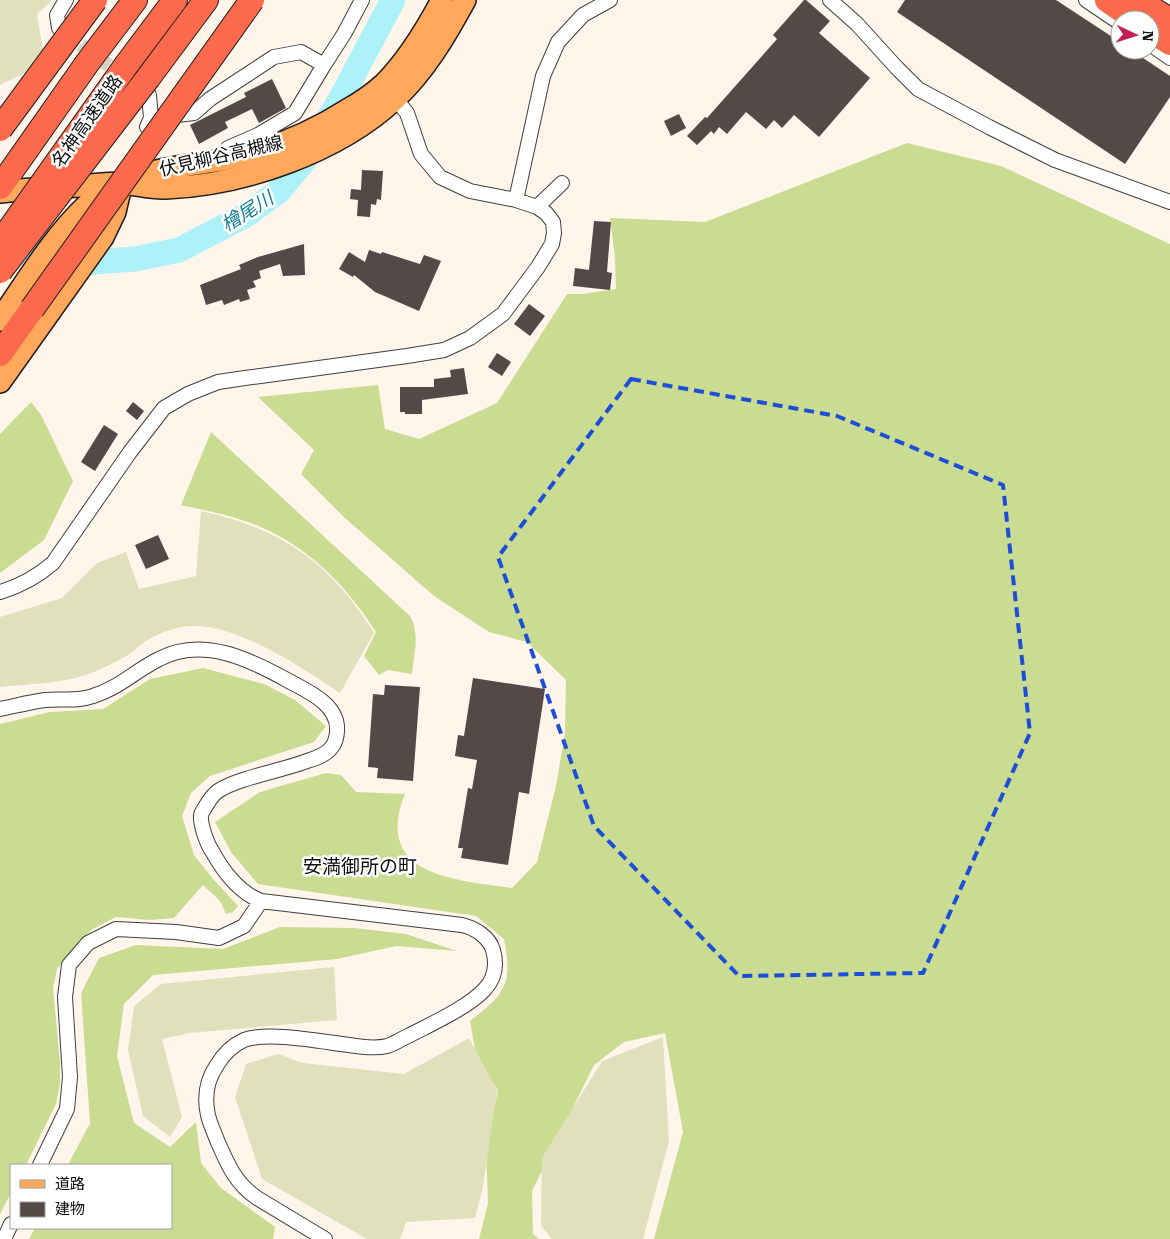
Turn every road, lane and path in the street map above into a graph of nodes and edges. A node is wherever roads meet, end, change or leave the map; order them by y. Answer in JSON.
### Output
{"nodes":[{"id":1,"x":66,"y":0,"type":"edge"},
{"id":2,"x":95,"y":0,"type":"edge"},
{"id":3,"x":134,"y":0,"type":"edge"},
{"id":4,"x":175,"y":0,"type":"edge"},
{"id":5,"x":206,"y":0,"type":"edge"},
{"id":6,"x":252,"y":0,"type":"edge"},
{"id":7,"x":362,"y":0,"type":"edge"},
{"id":8,"x":442,"y":0,"type":"edge"},
{"id":9,"x":465,"y":0,"type":"edge"},
{"id":10,"x":610,"y":0,"type":"edge"},
{"id":11,"x":830,"y":0,"type":"edge"},
{"id":12,"x":1086,"y":0,"type":"edge"},
{"id":13,"x":1107,"y":0,"type":"edge"},
{"id":14,"x":1137,"y":0,"type":"edge"},
{"id":15,"x":1122,"y":10,"type":"edge"},
{"id":16,"x":1110,"y":16,"type":"edge"},
{"id":17,"x":1170,"y":20,"type":"edge"},
{"id":18,"x":59,"y":28,"type":"dead end"},
{"id":19,"x":324,"y":65,"type":"junction"},
{"id":20,"x":149,"y":87,"type":"junction"},
{"id":21,"x":390,"y":91,"type":"junction"},
{"id":22,"x":151,"y":118,"type":"junction"},
{"id":23,"x":0,"y":129,"type":"edge"},
{"id":24,"x":226,"y":159,"type":"junction"},
{"id":25,"x":121,"y":183,"type":"junction"},
{"id":26,"x":562,"y":183,"type":"dead end"},
{"id":27,"x":0,"y":188,"type":"edge"},
{"id":28,"x":0,"y":192,"type":"edge"},
{"id":29,"x":516,"y":200,"type":"junction"},
{"id":30,"x":1170,"y":202,"type":"edge"},
{"id":31,"x":537,"y":207,"type":"junction"},
{"id":32,"x":0,"y":243,"type":"edge"},
{"id":33,"x":0,"y":270,"type":"edge"},
{"id":34,"x":0,"y":320,"type":"edge"},
{"id":35,"x":0,"y":354,"type":"edge"},
{"id":36,"x":0,"y":382,"type":"edge"},
{"id":37,"x":0,"y":592,"type":"edge"},
{"id":38,"x":0,"y":709,"type":"edge"},
{"id":39,"x":261,"y":901,"type":"junction"},
{"id":40,"x":40,"y":1164,"type":"edge"},
{"id":41,"x":10,"y":1226,"type":"edge"},
{"id":42,"x":4,"y":1239,"type":"edge"},
{"id":43,"x":325,"y":1239,"type":"edge"}],
"edges":[{"from":1,"to":18,"type":"street"},
{"from":2,"to":23,"type":"highway","bridge":true},
{"from":3,"to":27,"type":"highway","name":"名神高速道路"},
{"from":4,"to":32,"type":"highway","name":"名神高速道路","bridge":true},
{"from":5,"to":20,"type":"highway"},
{"from":6,"to":35,"type":"highway","bridge":true},
{"from":7,"to":19,"type":"street"},
{"from":8,"to":21,"type":"main road","name":"伏見柳谷高槻線"},
{"from":9,"to":21,"type":"main road","name":"伏見柳谷高槻線"},
{"from":10,"to":29,"type":"street"},
{"from":11,"to":30,"type":"street"},
{"from":12,"to":16,"type":"street"},
{"from":13,"to":15,"type":"highway"},
{"from":14,"to":17,"type":"highway"},
{"from":19,"to":22,"type":"street"},
{"from":19,"to":24,"type":"street"},
{"from":20,"to":22,"type":"street"},
{"from":20,"to":33,"type":"highway","bridge":true},
{"from":21,"to":24,"type":"main road","name":"伏見柳谷高槻線"},
{"from":21,"to":25,"type":"main road","name":"伏見柳谷高槻線"},
{"from":21,"to":29,"type":"street"},
{"from":22,"to":25,"type":"street"},
{"from":24,"to":25,"type":"main road","name":"伏見柳谷高槻線"},
{"from":25,"to":28,"type":"main road","name":"伏見柳谷高槻線"},
{"from":25,"to":34,"type":"main road","name":"伏見柳谷高槻線"},
{"from":25,"to":36,"type":"main road"},
{"from":26,"to":31,"type":"street"},
{"from":29,"to":31,"type":"street"},
{"from":31,"to":37,"type":"street"},
{"from":38,"to":39,"type":"street"},
{"from":39,"to":40,"type":"street"},
{"from":39,"to":43,"type":"street"},
{"from":41,"to":42,"type":"street"}]}
